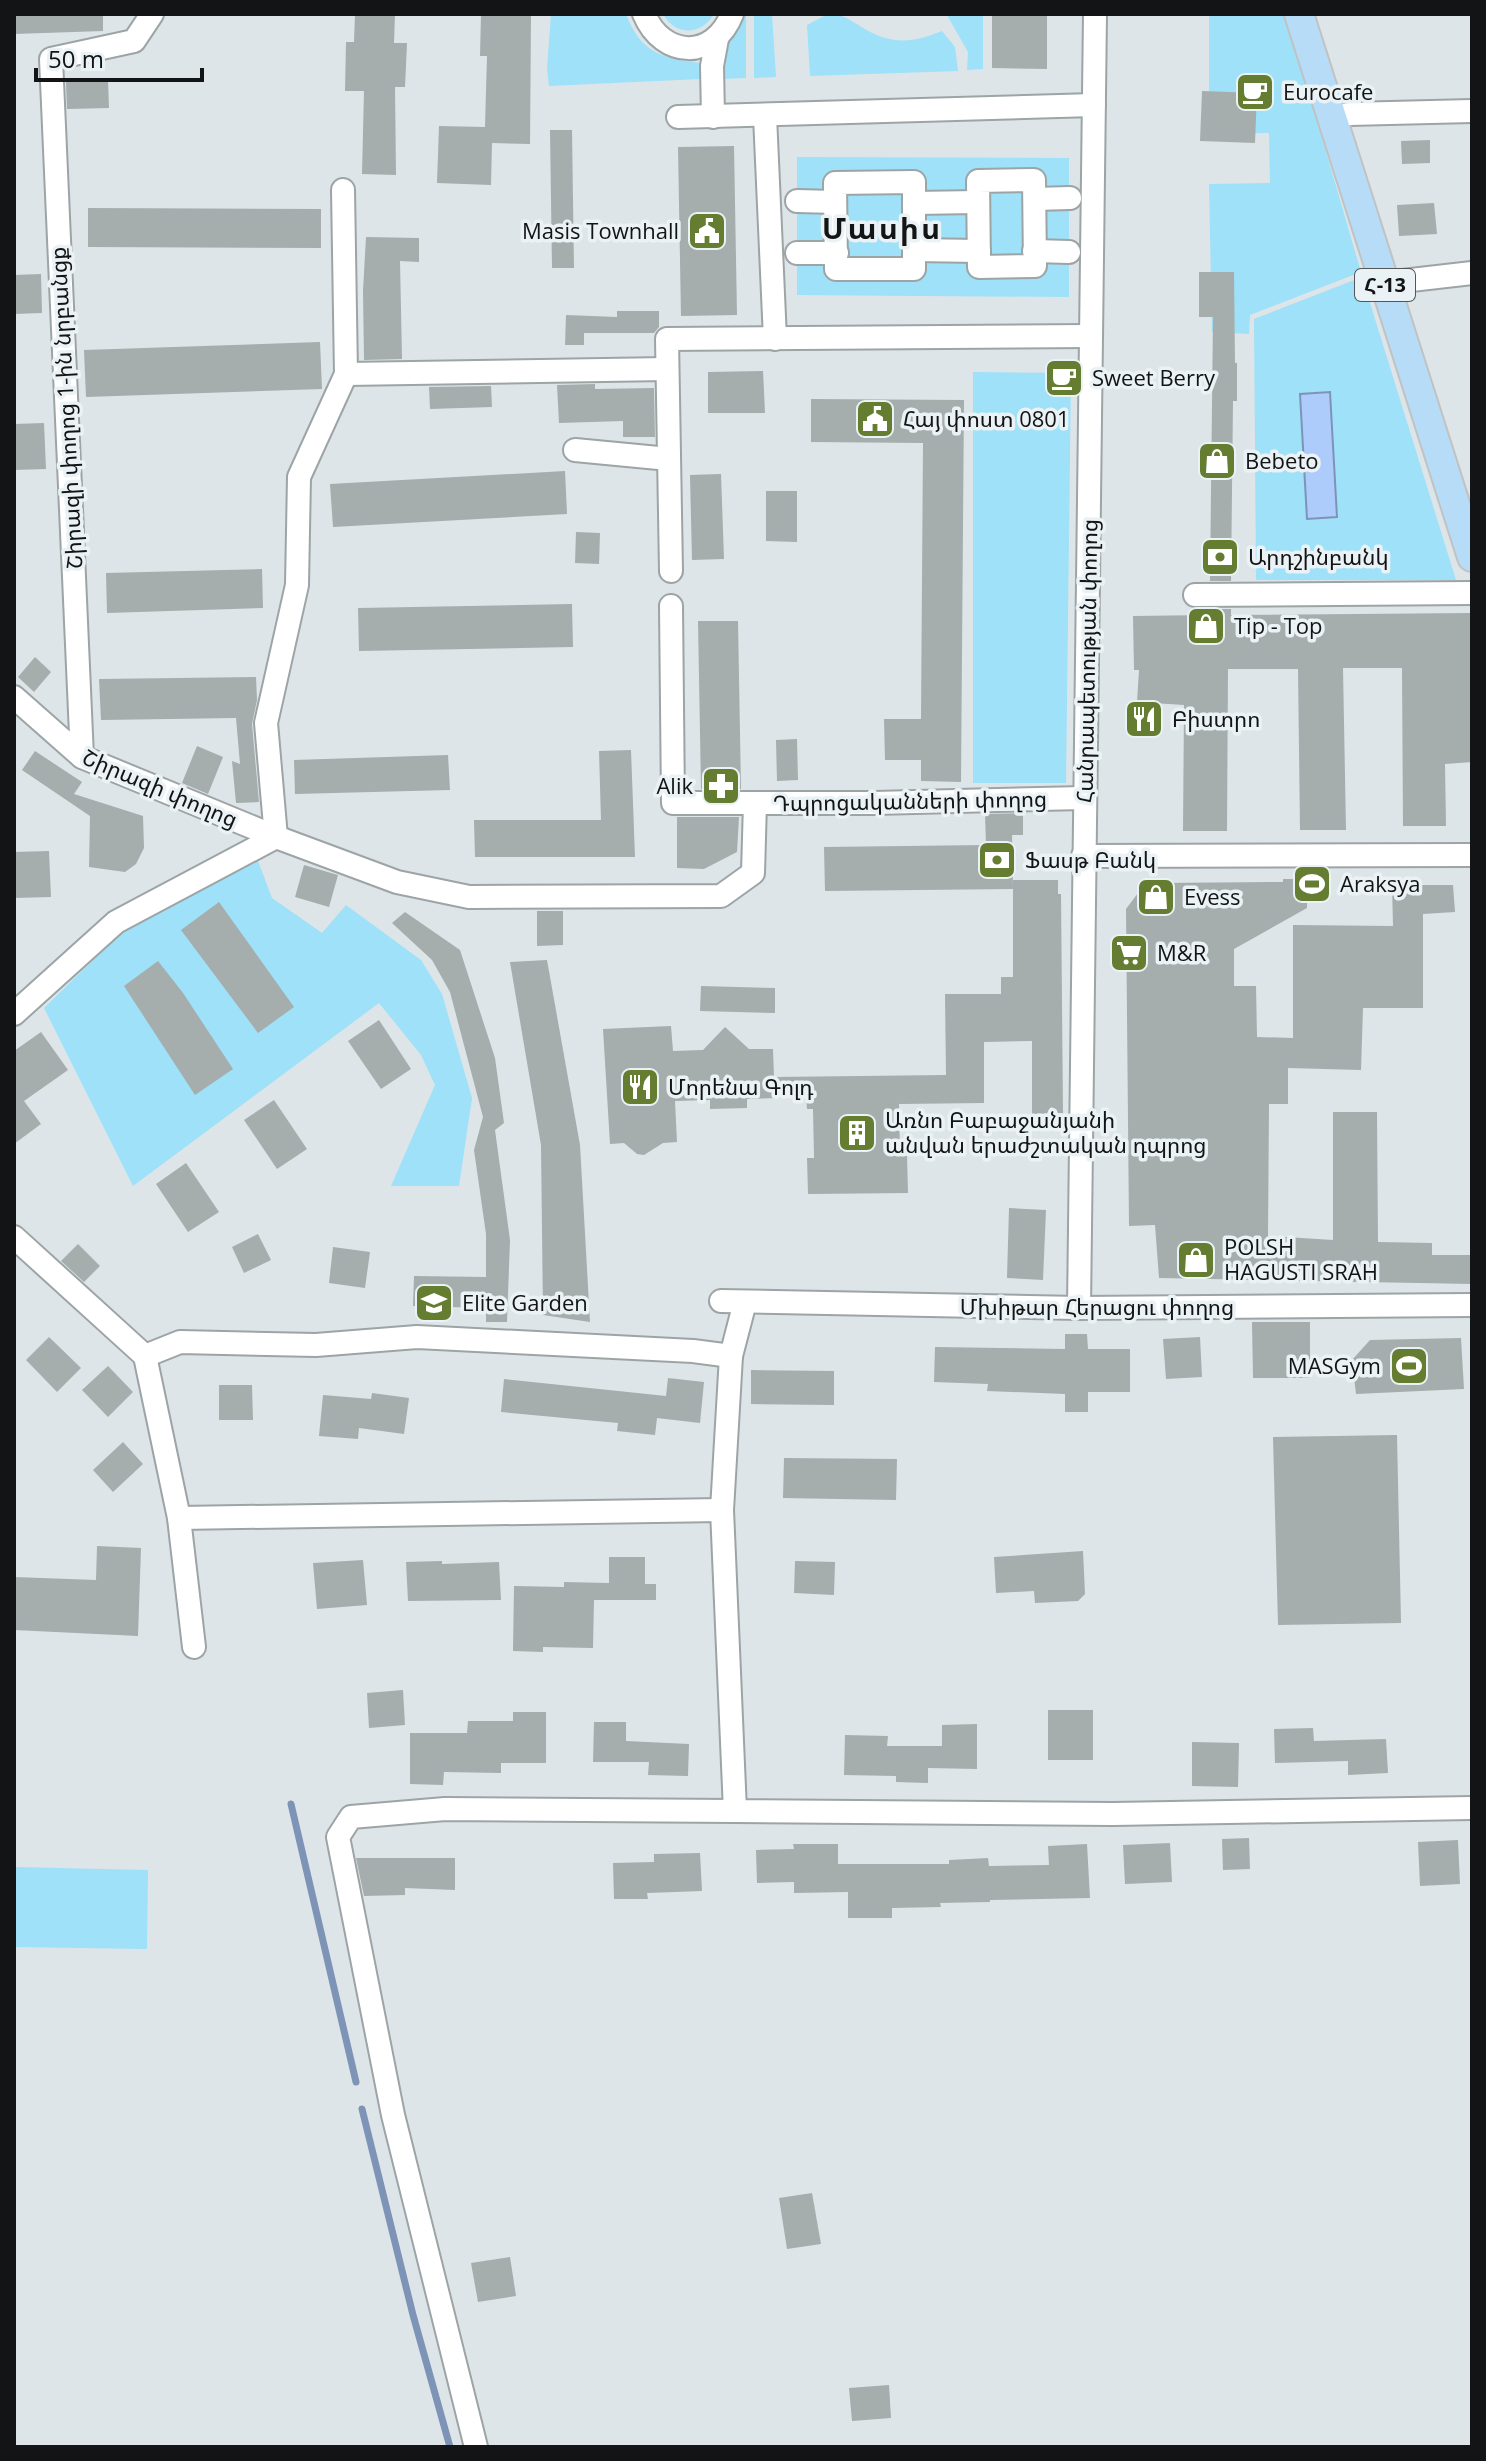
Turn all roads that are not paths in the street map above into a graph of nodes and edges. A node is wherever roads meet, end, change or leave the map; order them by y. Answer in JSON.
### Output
{"nodes":[{"id":1,"x":152,"y":14,"type":"edge"},
{"id":2,"x":644,"y":14,"type":"edge"},
{"id":3,"x":732,"y":14,"type":"edge"},
{"id":4,"x":1095,"y":14,"type":"edge"},
{"id":5,"x":1299,"y":14,"type":"edge"},
{"id":6,"x":717,"y":39,"type":"junction"},
{"id":7,"x":1094,"y":105,"type":"junction"},
{"id":8,"x":1472,"y":111,"type":"edge"},
{"id":9,"x":765,"y":116,"type":"junction"},
{"id":10,"x":678,"y":117,"type":"dead end"},
{"id":11,"x":713,"y":117,"type":"junction"},
{"id":12,"x":1332,"y":118,"type":"junction"},
{"id":13,"x":343,"y":190,"type":"dead end"},
{"id":14,"x":1070,"y":198,"type":"dead end"},
{"id":15,"x":1035,"y":199,"type":"junction"},
{"id":16,"x":797,"y":201,"type":"dead end"},
{"id":17,"x":835,"y":202,"type":"junction"},
{"id":18,"x":978,"y":202,"type":"junction"},
{"id":19,"x":914,"y":203,"type":"junction"},
{"id":20,"x":914,"y":250,"type":"junction"},
{"id":21,"x":979,"y":251,"type":"junction"},
{"id":22,"x":1034,"y":251,"type":"junction"},
{"id":23,"x":1069,"y":252,"type":"dead end"},
{"id":24,"x":797,"y":253,"type":"dead end"},
{"id":25,"x":837,"y":253,"type":"junction"},
{"id":26,"x":1472,"y":273,"type":"edge"},
{"id":27,"x":1385,"y":283,"type":"junction"},
{"id":28,"x":1091,"y":336,"type":"junction"},
{"id":29,"x":775,"y":339,"type":"junction"},
{"id":30,"x":667,"y":369,"type":"junction"},
{"id":31,"x":346,"y":374,"type":"junction"},
{"id":32,"x":575,"y":450,"type":"dead end"},
{"id":33,"x":669,"y":459,"type":"junction"},
{"id":34,"x":1472,"y":557,"type":"edge"},
{"id":35,"x":671,"y":571,"type":"dead end"},
{"id":36,"x":1472,"y":593,"type":"edge"},
{"id":37,"x":1195,"y":595,"type":"dead end"},
{"id":38,"x":671,"y":606,"type":"dead end"},
{"id":39,"x":14,"y":697,"type":"edge"},
{"id":40,"x":82,"y":757,"type":"junction"},
{"id":41,"x":1084,"y":798,"type":"junction"},
{"id":42,"x":755,"y":803,"type":"junction"},
{"id":43,"x":276,"y":837,"type":"junction"},
{"id":44,"x":1472,"y":855,"type":"edge"},
{"id":45,"x":1083,"y":856,"type":"junction"},
{"id":46,"x":14,"y":1014,"type":"edge"},
{"id":47,"x":14,"y":1237,"type":"edge"},
{"id":48,"x":721,"y":1301,"type":"dead end"},
{"id":49,"x":745,"y":1302,"type":"junction"},
{"id":50,"x":1472,"y":1305,"type":"edge"},
{"id":51,"x":1079,"y":1308,"type":"junction"},
{"id":52,"x":145,"y":1356,"type":"junction"},
{"id":53,"x":731,"y":1356,"type":"junction"},
{"id":54,"x":722,"y":1510,"type":"junction"},
{"id":55,"x":179,"y":1518,"type":"junction"},
{"id":56,"x":194,"y":1647,"type":"dead end"},
{"id":57,"x":1472,"y":1808,"type":"edge"},
{"id":58,"x":735,"y":1811,"type":"junction"},
{"id":59,"x":476,"y":2447,"type":"edge"}],
"edges":[{"from":1,"to":40,"type":"street","name":"Շիրազի փողոց 1-ին նրբանցք"},
{"from":2,"to":6,"type":"street"},
{"from":3,"to":6,"type":"street"},
{"from":4,"to":7,"type":"street","name":"Հանրապետության փողոց"},
{"from":5,"to":12,"type":"main road","number":"Հ-13"},
{"from":6,"to":11,"type":"street"},
{"from":7,"to":9,"type":"street"},
{"from":7,"to":28,"type":"street","name":"Հանրապետության փողոց"},
{"from":8,"to":12,"type":"street"},
{"from":9,"to":11,"type":"street"},
{"from":9,"to":29,"type":"street"},
{"from":10,"to":11,"type":"street"},
{"from":12,"to":27,"type":"main road","number":"Հ-13"},
{"from":13,"to":31,"type":"street"},
{"from":14,"to":15,"type":"street"},
{"from":15,"to":18,"type":"street"},
{"from":15,"to":22,"type":"street"},
{"from":16,"to":17,"type":"street"},
{"from":17,"to":19,"type":"street"},
{"from":17,"to":25,"type":"street"},
{"from":18,"to":19,"type":"street"},
{"from":18,"to":21,"type":"street"},
{"from":19,"to":20,"type":"street"},
{"from":20,"to":21,"type":"street"},
{"from":20,"to":25,"type":"street"},
{"from":21,"to":22,"type":"street"},
{"from":22,"to":23,"type":"street"},
{"from":24,"to":25,"type":"street"},
{"from":26,"to":27,"type":"street"},
{"from":27,"to":34,"type":"main road","number":"Հ-13"},
{"from":28,"to":29,"type":"street"},
{"from":28,"to":41,"type":"street","name":"Հանրապետության փողոց"},
{"from":29,"to":30,"type":"street"},
{"from":30,"to":31,"type":"street"},
{"from":30,"to":33,"type":"street"},
{"from":31,"to":43,"type":"street"},
{"from":32,"to":33,"type":"street"},
{"from":33,"to":35,"type":"street"},
{"from":36,"to":37,"type":"street"},
{"from":38,"to":42,"type":"street"},
{"from":39,"to":40,"type":"street","name":"Շիրազի փողոց"},
{"from":40,"to":43,"type":"street","name":"Շիրազի փողոց"},
{"from":41,"to":42,"type":"street","name":"Դպրոցականների փողոց"},
{"from":41,"to":45,"type":"street","name":"Հանրապետության փողոց"},
{"from":42,"to":43,"type":"street","name":"Դպրոցականների փողոց"},
{"from":43,"to":46,"type":"street"},
{"from":44,"to":45,"type":"street"},
{"from":45,"to":51,"type":"street","name":"Հանրապետության փողոց"},
{"from":47,"to":52,"type":"street"},
{"from":48,"to":49,"type":"street","name":"Մխիթար Հերացու փողոց"},
{"from":49,"to":51,"type":"street","name":"Մխիթար Հերացու փողոց"},
{"from":49,"to":53,"type":"street"},
{"from":50,"to":51,"type":"street","name":"Մխիթար Հերացու փողոց"},
{"from":52,"to":53,"type":"street"},
{"from":52,"to":55,"type":"street"},
{"from":53,"to":54,"type":"street"},
{"from":54,"to":55,"type":"street"},
{"from":54,"to":58,"type":"street"},
{"from":55,"to":56,"type":"street"},
{"from":57,"to":58,"type":"street"},
{"from":58,"to":59,"type":"street"}]}
